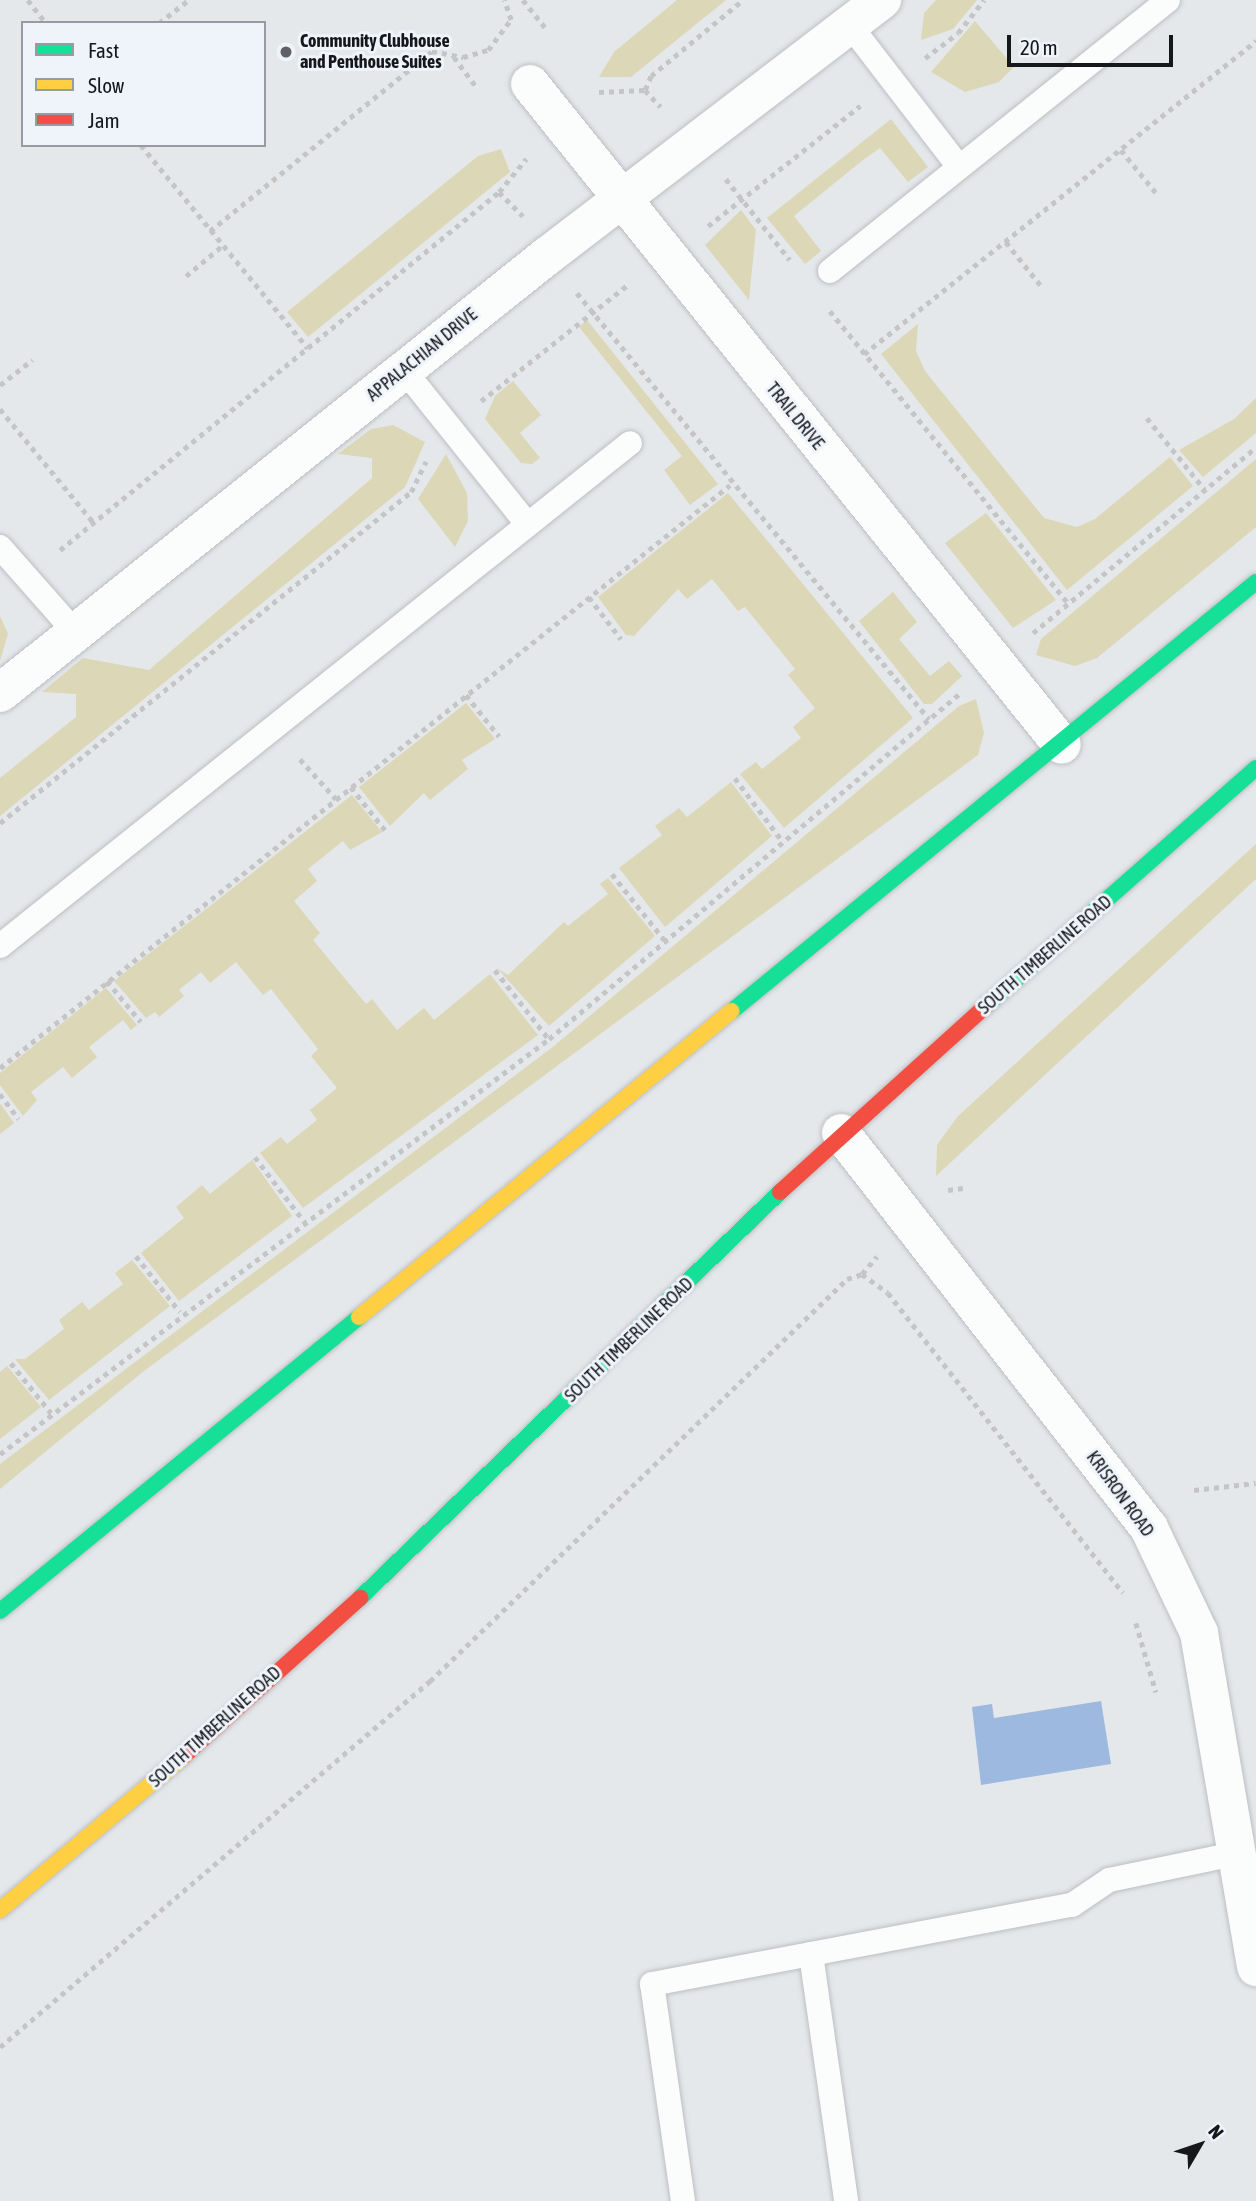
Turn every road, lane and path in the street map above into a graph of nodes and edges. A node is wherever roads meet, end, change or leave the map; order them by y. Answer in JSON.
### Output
{"nodes":[{"id":1,"x":28,"y":0,"type":"edge"},
{"id":2,"x":188,"y":0,"type":"edge"},
{"id":3,"x":504,"y":0,"type":"edge"},
{"id":4,"x":523,"y":0,"type":"edge"},
{"id":5,"x":743,"y":0,"type":"edge"},
{"id":6,"x":882,"y":0,"type":"edge"},
{"id":7,"x":1168,"y":0,"type":"edge"},
{"id":8,"x":985,"y":1,"type":"edge"},
{"id":9,"x":44,"y":21,"type":"edge"},
{"id":10,"x":162,"y":21,"type":"edge"},
{"id":11,"x":849,"y":24,"type":"junction"},
{"id":12,"x":545,"y":27,"type":"dead end"},
{"id":13,"x":1256,"y":41,"type":"edge"},
{"id":14,"x":453,"y":57,"type":"junction"},
{"id":15,"x":925,"y":58,"type":"dead end"},
{"id":16,"x":530,"y":85,"type":"dead end"},
{"id":17,"x":476,"y":86,"type":"dead end"},
{"id":18,"x":599,"y":92,"type":"dead end"},
{"id":19,"x":872,"y":96,"type":"dead end"},
{"id":20,"x":143,"y":147,"type":"edge"},
{"id":21,"x":1121,"y":150,"type":"junction"},
{"id":22,"x":528,"y":154,"type":"dead end"},
{"id":23,"x":959,"y":167,"type":"junction"},
{"id":24,"x":719,"y":171,"type":"dead end"},
{"id":25,"x":1158,"y":195,"type":"dead end"},
{"id":26,"x":741,"y":199,"type":"junction"},
{"id":27,"x":619,"y":201,"type":"junction"},
{"id":28,"x":210,"y":232,"type":"junction"},
{"id":29,"x":696,"y":235,"type":"dead end"},
{"id":30,"x":1006,"y":242,"type":"junction"},
{"id":31,"x":222,"y":246,"type":"junction"},
{"id":32,"x":799,"y":271,"type":"dead end"},
{"id":33,"x":830,"y":271,"type":"dead end"},
{"id":34,"x":186,"y":276,"type":"dead end"},
{"id":35,"x":637,"y":279,"type":"dead end"},
{"id":36,"x":569,"y":283,"type":"dead end"},
{"id":37,"x":1042,"y":287,"type":"dead end"},
{"id":38,"x":823,"y":302,"type":"dead end"},
{"id":39,"x":591,"y":311,"type":"junction"},
{"id":40,"x":308,"y":348,"type":"junction"},
{"id":41,"x":864,"y":354,"type":"junction"},
{"id":42,"x":32,"y":360,"type":"dead end"},
{"id":43,"x":404,"y":370,"type":"junction"},
{"id":44,"x":0,"y":385,"type":"edge"},
{"id":45,"x":474,"y":407,"type":"dead end"},
{"id":46,"x":0,"y":410,"type":"edge"},
{"id":47,"x":1147,"y":418,"type":"dead end"},
{"id":48,"x":630,"y":443,"type":"dead end"},
{"id":49,"x":1256,"y":447,"type":"edge"},
{"id":50,"x":432,"y":449,"type":"dead end"},
{"id":51,"x":730,"y":485,"type":"junction"},
{"id":52,"x":1205,"y":490,"type":"junction"},
{"id":53,"x":93,"y":522,"type":"junction"},
{"id":54,"x":528,"y":525,"type":"junction"},
{"id":55,"x":0,"y":547,"type":"edge"},
{"id":56,"x":59,"y":550,"type":"dead end"},
{"id":57,"x":1256,"y":582,"type":"edge"},
{"id":58,"x":589,"y":597,"type":"junction"},
{"id":59,"x":1068,"y":604,"type":"junction"},
{"id":60,"x":75,"y":632,"type":"junction"},
{"id":61,"x":621,"y":639,"type":"dead end"},
{"id":62,"x":1024,"y":641,"type":"dead end"},
{"id":63,"x":968,"y":686,"type":"dead end"},
{"id":64,"x":0,"y":693,"type":"edge"},
{"id":65,"x":466,"y":695,"type":"junction"},
{"id":66,"x":929,"y":719,"type":"junction"},
{"id":67,"x":499,"y":736,"type":"dead end"},
{"id":68,"x":1062,"y":745,"type":"junction"},
{"id":69,"x":300,"y":758,"type":"dead end"},
{"id":70,"x":1256,"y":768,"type":"edge"},
{"id":71,"x":735,"y":778,"type":"dead end"},
{"id":72,"x":351,"y":787,"type":"junction"},
{"id":73,"x":335,"y":799,"type":"junction"},
{"id":74,"x":0,"y":823,"type":"edge"},
{"id":75,"x":385,"y":830,"type":"dead end"},
{"id":76,"x":783,"y":842,"type":"junction"},
{"id":77,"x":612,"y":874,"type":"dead end"},
{"id":78,"x":666,"y":942,"type":"junction"},
{"id":79,"x":0,"y":946,"type":"edge"},
{"id":80,"x":495,"y":970,"type":"dead end"},
{"id":81,"x":107,"y":981,"type":"junction"},
{"id":82,"x":141,"y":1022,"type":"dead end"},
{"id":83,"x":548,"y":1039,"type":"junction"},
{"id":84,"x":0,"y":1068,"type":"edge"},
{"id":85,"x":0,"y":1094,"type":"edge"},
{"id":86,"x":19,"y":1119,"type":"dead end"},
{"id":87,"x":841,"y":1133,"type":"junction"},
{"id":88,"x":256,"y":1157,"type":"dead end"},
{"id":89,"x":304,"y":1221,"type":"junction"},
{"id":90,"x":136,"y":1256,"type":"dead end"},
{"id":91,"x":877,"y":1256,"type":"dead end"},
{"id":92,"x":862,"y":1273,"type":"junction"},
{"id":93,"x":180,"y":1312,"type":"junction"},
{"id":94,"x":11,"y":1363,"type":"dead end"},
{"id":95,"x":51,"y":1413,"type":"junction"},
{"id":96,"x":0,"y":1454,"type":"edge"},
{"id":97,"x":1256,"y":1483,"type":"edge"},
{"id":98,"x":1194,"y":1490,"type":"dead end"},
{"id":99,"x":1129,"y":1607,"type":"dead end"},
{"id":100,"x":0,"y":1611,"type":"edge"},
{"id":101,"x":1135,"y":1619,"type":"dead end"},
{"id":102,"x":1159,"y":1707,"type":"dead end"},
{"id":103,"x":1248,"y":1852,"type":"edge"},
{"id":104,"x":0,"y":1910,"type":"edge"},
{"id":105,"x":811,"y":1954,"type":"junction"},
{"id":106,"x":1256,"y":1967,"type":"edge"},
{"id":107,"x":0,"y":2047,"type":"edge"},
{"id":108,"x":683,"y":2201,"type":"edge"},
{"id":109,"x":846,"y":2201,"type":"edge"}],
"edges":[{"from":1,"to":9,"type":"path"},
{"from":2,"to":10,"type":"path"},
{"from":3,"to":14,"type":"path"},
{"from":4,"to":12,"type":"path"},
{"from":5,"to":18,"type":"path"},
{"from":6,"to":11,"type":"street","name":"APPALACHIAN DRIVE"},
{"from":7,"to":23,"type":"lane"},
{"from":8,"to":15,"type":"path"},
{"from":11,"to":23,"type":"lane"},
{"from":11,"to":27,"type":"street","name":"APPALACHIAN DRIVE"},
{"from":13,"to":21,"type":"path"},
{"from":14,"to":17,"type":"path"},
{"from":14,"to":28,"type":"path"},
{"from":16,"to":27,"type":"street","name":"TRAIL DRIVE"},
{"from":19,"to":26,"type":"path"},
{"from":20,"to":28,"type":"path"},
{"from":21,"to":25,"type":"path"},
{"from":21,"to":30,"type":"path"},
{"from":22,"to":40,"type":"path"},
{"from":23,"to":33,"type":"lane"},
{"from":24,"to":26,"type":"path"},
{"from":26,"to":29,"type":"path"},
{"from":26,"to":32,"type":"path"},
{"from":27,"to":43,"type":"street","name":"APPALACHIAN DRIVE"},
{"from":27,"to":68,"type":"street","name":"TRAIL DRIVE"},
{"from":28,"to":31,"type":"path"},
{"from":30,"to":37,"type":"path"},
{"from":30,"to":41,"type":"path"},
{"from":31,"to":34,"type":"path"},
{"from":31,"to":40,"type":"path"},
{"from":35,"to":39,"type":"path"},
{"from":36,"to":39,"type":"path"},
{"from":38,"to":41,"type":"path"},
{"from":39,"to":45,"type":"path"},
{"from":39,"to":51,"type":"path"},
{"from":40,"to":53,"type":"path"},
{"from":41,"to":59,"type":"path"},
{"from":42,"to":44,"type":"path"},
{"from":43,"to":54,"type":"lane"},
{"from":43,"to":60,"type":"street","name":"APPALACHIAN DRIVE"},
{"from":46,"to":53,"type":"path"},
{"from":47,"to":52,"type":"path"},
{"from":48,"to":54,"type":"lane"},
{"from":49,"to":52,"type":"path"},
{"from":50,"to":74,"type":"path"},
{"from":51,"to":58,"type":"path"},
{"from":51,"to":66,"type":"path"},
{"from":52,"to":59,"type":"path"},
{"from":53,"to":56,"type":"path"},
{"from":54,"to":79,"type":"lane"},
{"from":55,"to":60,"type":"lane"},
{"from":57,"to":68,"type":"main road"},
{"from":58,"to":61,"type":"path"},
{"from":58,"to":65,"type":"path"},
{"from":59,"to":62,"type":"path"},
{"from":60,"to":64,"type":"street","name":"APPALACHIAN DRIVE"},
{"from":63,"to":66,"type":"path"},
{"from":65,"to":67,"type":"path"},
{"from":65,"to":72,"type":"path"},
{"from":66,"to":76,"type":"path"},
{"from":68,"to":100,"type":"main road"},
{"from":69,"to":73,"type":"path"},
{"from":70,"to":87,"type":"main road","name":"SOUTH TIMBERLINE ROAD"},
{"from":71,"to":76,"type":"path"},
{"from":72,"to":73,"type":"path"},
{"from":72,"to":75,"type":"path"},
{"from":73,"to":81,"type":"path"},
{"from":76,"to":78,"type":"path"},
{"from":77,"to":78,"type":"path"},
{"from":78,"to":83,"type":"path"},
{"from":80,"to":83,"type":"path"},
{"from":81,"to":82,"type":"path"},
{"from":81,"to":84,"type":"path"},
{"from":83,"to":89,"type":"path"},
{"from":85,"to":86,"type":"path"},
{"from":87,"to":103,"type":"street","name":"KRISRON ROAD"},
{"from":87,"to":104,"type":"main road","name":"SOUTH TIMBERLINE ROAD"},
{"from":88,"to":89,"type":"path"},
{"from":89,"to":93,"type":"path"},
{"from":90,"to":93,"type":"path"},
{"from":91,"to":92,"type":"path"},
{"from":92,"to":99,"type":"path"},
{"from":92,"to":107,"type":"path"},
{"from":93,"to":95,"type":"path"},
{"from":94,"to":95,"type":"path"},
{"from":95,"to":96,"type":"path"},
{"from":97,"to":98,"type":"path"},
{"from":101,"to":102,"type":"path"},
{"from":103,"to":105,"type":"lane"},
{"from":103,"to":106,"type":"street","name":"KRISRON ROAD"},
{"from":105,"to":108,"type":"lane"},
{"from":105,"to":109,"type":"lane"}]}
